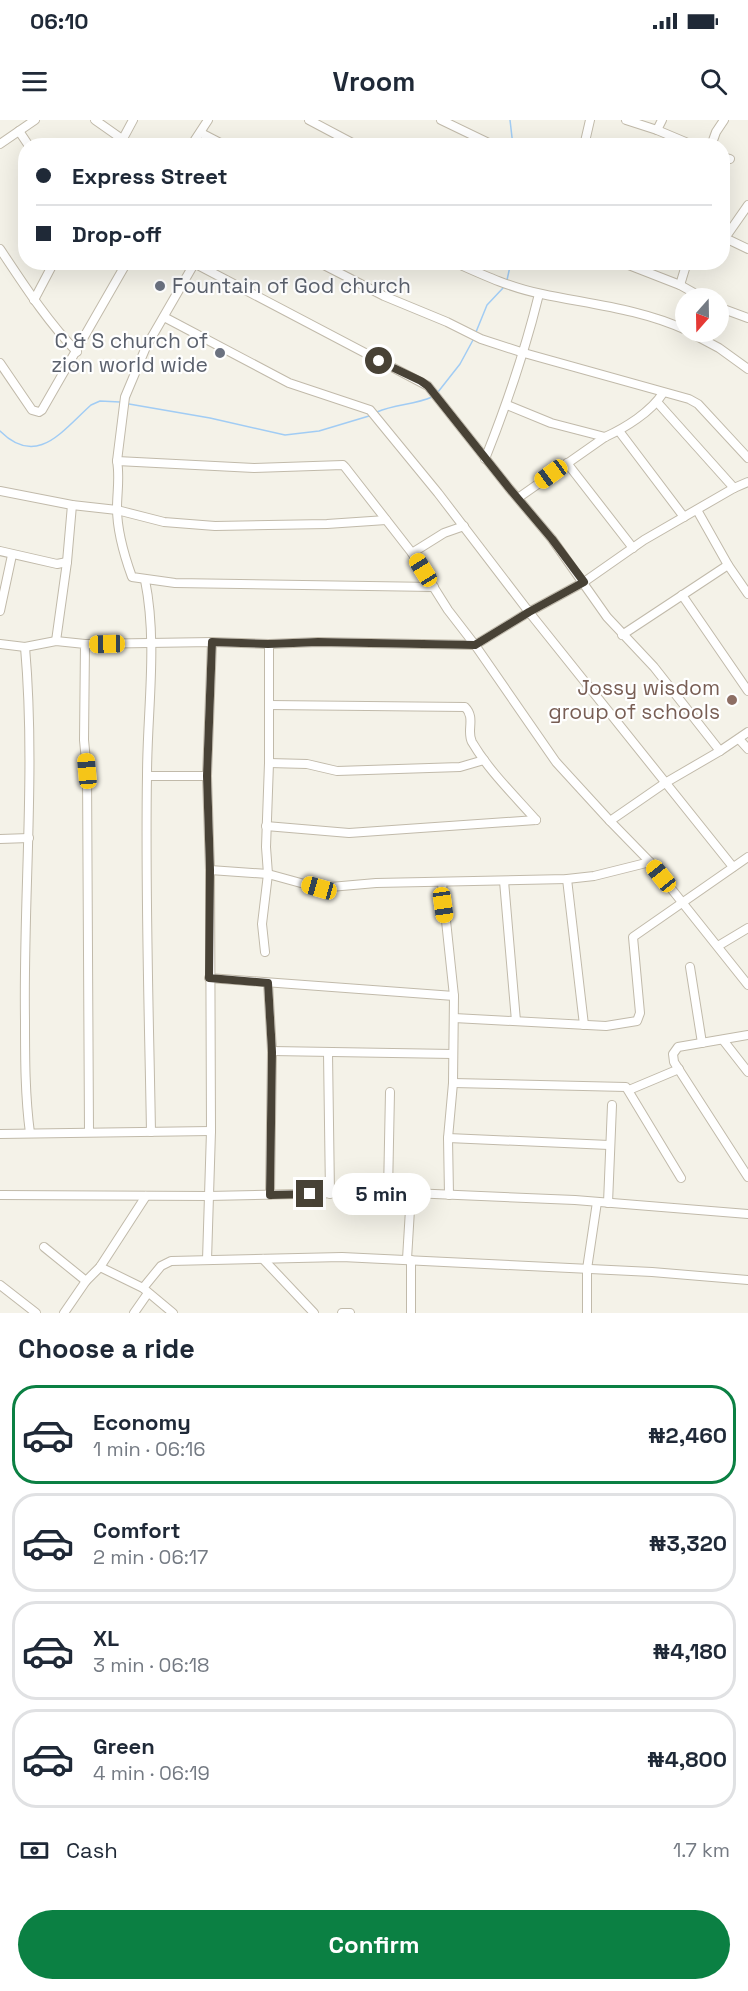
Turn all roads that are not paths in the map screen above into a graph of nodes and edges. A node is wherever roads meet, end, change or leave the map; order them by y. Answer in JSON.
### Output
{"nodes":[{"id":1,"x":35,"y":120,"type":"edge"},
{"id":2,"x":95,"y":120,"type":"edge"},
{"id":3,"x":133,"y":120,"type":"edge"},
{"id":4,"x":208,"y":120,"type":"edge"},
{"id":5,"x":309,"y":120,"type":"edge"},
{"id":6,"x":441,"y":120,"type":"edge"},
{"id":7,"x":590,"y":120,"type":"edge"},
{"id":8,"x":626,"y":120,"type":"edge"},
{"id":9,"x":662,"y":120,"type":"edge"},
{"id":10,"x":724,"y":120,"type":"edge"},
{"id":11,"x":657,"y":130,"type":"junction"},
{"id":12,"x":18,"y":131,"type":"junction"},
{"id":13,"x":201,"y":133,"type":"junction"},
{"id":14,"x":23,"y":138,"type":"edge"},
{"id":15,"x":115,"y":138,"type":"edge"},
{"id":16,"x":122,"y":138,"type":"edge"},
{"id":17,"x":197,"y":138,"type":"edge"},
{"id":18,"x":211,"y":138,"type":"edge"},
{"id":19,"x":343,"y":138,"type":"edge"},
{"id":20,"x":478,"y":138,"type":"edge"},
{"id":21,"x":586,"y":138,"type":"edge"},
{"id":22,"x":676,"y":138,"type":"edge"},
{"id":23,"x":714,"y":138,"type":"edge"},
{"id":24,"x":0,"y":144,"type":"edge"},
{"id":25,"x":748,"y":205,"type":"edge"},
{"id":26,"x":730,"y":229,"type":"edge"},
{"id":27,"x":730,"y":240,"type":"edge"},
{"id":28,"x":0,"y":249,"type":"edge"},
{"id":29,"x":748,"y":249,"type":"edge"},
{"id":30,"x":50,"y":270,"type":"edge"},
{"id":31,"x":123,"y":270,"type":"edge"},
{"id":32,"x":189,"y":270,"type":"edge"},
{"id":33,"x":206,"y":270,"type":"edge"},
{"id":34,"x":334,"y":270,"type":"edge"},
{"id":35,"x":473,"y":270,"type":"edge"},
{"id":36,"x":642,"y":270,"type":"edge"},
{"id":37,"x":685,"y":270,"type":"edge"},
{"id":38,"x":680,"y":285,"type":"junction"},
{"id":39,"x":685,"y":288,"type":"edge"},
{"id":40,"x":539,"y":294,"type":"junction"},
{"id":41,"x":34,"y":300,"type":"junction"},
{"id":42,"x":729,"y":311,"type":"edge"},
{"id":43,"x":164,"y":317,"type":"junction"},
{"id":44,"x":748,"y":318,"type":"edge"},
{"id":45,"x":675,"y":325,"type":"edge"},
{"id":46,"x":708,"y":342,"type":"edge"},
{"id":47,"x":77,"y":352,"type":"junction"},
{"id":48,"x":524,"y":354,"type":"junction"},
{"id":49,"x":0,"y":363,"type":"edge"},
{"id":50,"x":748,"y":369,"type":"edge"},
{"id":51,"x":663,"y":393,"type":"junction"},
{"id":52,"x":657,"y":402,"type":"junction"},
{"id":53,"x":507,"y":405,"type":"junction"},
{"id":54,"x":619,"y":431,"type":"junction"},
{"id":55,"x":605,"y":437,"type":"junction"},
{"id":56,"x":748,"y":458,"type":"edge"},
{"id":57,"x":485,"y":459,"type":"junction"},
{"id":58,"x":117,"y":461,"type":"junction"},
{"id":59,"x":567,"y":463,"type":"junction"},
{"id":60,"x":748,"y":483,"type":"edge"},
{"id":61,"x":734,"y":488,"type":"junction"},
{"id":62,"x":0,"y":491,"type":"edge"},
{"id":63,"x":518,"y":498,"type":"junction"},
{"id":64,"x":72,"y":505,"type":"junction"},
{"id":65,"x":117,"y":510,"type":"junction"},
{"id":66,"x":697,"y":510,"type":"junction"},
{"id":67,"x":684,"y":517,"type":"junction"},
{"id":68,"x":386,"y":520,"type":"junction"},
{"id":69,"x":464,"y":526,"type":"junction"},
{"id":70,"x":633,"y":548,"type":"junction"},
{"id":71,"x":0,"y":551,"type":"edge"},
{"id":72,"x":412,"y":553,"type":"junction"},
{"id":73,"x":12,"y":555,"type":"junction"},
{"id":74,"x":67,"y":562,"type":"junction"},
{"id":75,"x":728,"y":565,"type":"junction"},
{"id":76,"x":145,"y":580,"type":"junction"},
{"id":77,"x":584,"y":582,"type":"junction"},
{"id":78,"x":434,"y":587,"type":"junction"},
{"id":79,"x":748,"y":594,"type":"edge"},
{"id":80,"x":682,"y":595,"type":"junction"},
{"id":81,"x":0,"y":611,"type":"edge"},
{"id":82,"x":529,"y":612,"type":"junction"},
{"id":83,"x":622,"y":635,"type":"junction"},
{"id":84,"x":56,"y":641,"type":"junction"},
{"id":85,"x":212,"y":642,"type":"junction"},
{"id":86,"x":151,"y":643,"type":"junction"},
{"id":87,"x":0,"y":644,"type":"edge"},
{"id":88,"x":85,"y":644,"type":"junction"},
{"id":89,"x":268,"y":644,"type":"junction"},
{"id":90,"x":475,"y":645,"type":"junction"},
{"id":91,"x":25,"y":647,"type":"junction"},
{"id":92,"x":748,"y":691,"type":"edge"},
{"id":93,"x":269,"y":705,"type":"junction"},
{"id":94,"x":748,"y":732,"type":"edge"},
{"id":95,"x":739,"y":739,"type":"junction"},
{"id":96,"x":748,"y":749,"type":"edge"},
{"id":97,"x":720,"y":751,"type":"junction"},
{"id":98,"x":484,"y":760,"type":"junction"},
{"id":99,"x":269,"y":763,"type":"junction"},
{"id":100,"x":147,"y":776,"type":"junction"},
{"id":101,"x":207,"y":776,"type":"junction"},
{"id":102,"x":665,"y":783,"type":"junction"},
{"id":103,"x":610,"y":822,"type":"junction"},
{"id":104,"x":266,"y":826,"type":"junction"},
{"id":105,"x":28,"y":838,"type":"junction"},
{"id":106,"x":0,"y":839,"type":"edge"},
{"id":107,"x":748,"y":857,"type":"edge"},
{"id":108,"x":650,"y":862,"type":"junction"},
{"id":109,"x":733,"y":867,"type":"junction"},
{"id":110,"x":210,"y":870,"type":"junction"},
{"id":111,"x":268,"y":874,"type":"junction"},
{"id":112,"x":567,"y":879,"type":"junction"},
{"id":113,"x":504,"y":881,"type":"junction"},
{"id":114,"x":442,"y":883,"type":"junction"},
{"id":115,"x":683,"y":903,"type":"junction"},
{"id":116,"x":748,"y":928,"type":"edge"},
{"id":117,"x":718,"y":946,"type":"junction"},
{"id":118,"x":265,"y":952,"type":"dead end"},
{"id":119,"x":690,"y":967,"type":"dead end"},
{"id":120,"x":209,"y":978,"type":"junction"},
{"id":121,"x":268,"y":983,"type":"junction"},
{"id":122,"x":748,"y":985,"type":"edge"},
{"id":123,"x":454,"y":996,"type":"junction"},
{"id":124,"x":454,"y":1018,"type":"junction"},
{"id":125,"x":516,"y":1021,"type":"junction"},
{"id":126,"x":584,"y":1025,"type":"junction"},
{"id":127,"x":748,"y":1035,"type":"edge"},
{"id":128,"x":723,"y":1040,"type":"junction"},
{"id":129,"x":702,"y":1043,"type":"junction"},
{"id":130,"x":272,"y":1052,"type":"junction"},
{"id":131,"x":328,"y":1053,"type":"junction"},
{"id":132,"x":453,"y":1054,"type":"junction"},
{"id":133,"x":679,"y":1069,"type":"junction"},
{"id":134,"x":748,"y":1072,"type":"edge"},
{"id":135,"x":453,"y":1083,"type":"junction"},
{"id":136,"x":629,"y":1090,"type":"junction"},
{"id":137,"x":390,"y":1092,"type":"dead end"},
{"id":138,"x":612,"y":1105,"type":"dead end"},
{"id":139,"x":211,"y":1131,"type":"junction"},
{"id":140,"x":89,"y":1132,"type":"junction"},
{"id":141,"x":151,"y":1132,"type":"junction"},
{"id":142,"x":30,"y":1133,"type":"junction"},
{"id":143,"x":0,"y":1134,"type":"edge"},
{"id":144,"x":448,"y":1138,"type":"junction"},
{"id":145,"x":609,"y":1145,"type":"junction"},
{"id":146,"x":748,"y":1177,"type":"edge"},
{"id":147,"x":681,"y":1178,"type":"dead end"},
{"id":148,"x":388,"y":1192,"type":"junction"},
{"id":149,"x":411,"y":1193,"type":"junction"},
{"id":150,"x":330,"y":1194,"type":"junction"},
{"id":151,"x":0,"y":1195,"type":"edge"},
{"id":152,"x":270,"y":1195,"type":"junction"},
{"id":153,"x":449,"y":1195,"type":"junction"},
{"id":154,"x":146,"y":1196,"type":"junction"},
{"id":155,"x":208,"y":1196,"type":"junction"},
{"id":156,"x":597,"y":1202,"type":"junction"},
{"id":157,"x":608,"y":1203,"type":"junction"},
{"id":158,"x":748,"y":1214,"type":"edge"},
{"id":159,"x":44,"y":1247,"type":"dead end"},
{"id":160,"x":263,"y":1259,"type":"junction"},
{"id":161,"x":207,"y":1260,"type":"junction"},
{"id":162,"x":409,"y":1260,"type":"junction"},
{"id":163,"x":100,"y":1267,"type":"junction"},
{"id":164,"x":587,"y":1269,"type":"junction"},
{"id":165,"x":748,"y":1280,"type":"edge"},
{"id":166,"x":87,"y":1281,"type":"junction"},
{"id":167,"x":0,"y":1285,"type":"edge"},
{"id":168,"x":146,"y":1291,"type":"junction"},
{"id":169,"x":36,"y":1313,"type":"edge"},
{"id":170,"x":64,"y":1313,"type":"edge"},
{"id":171,"x":134,"y":1313,"type":"edge"},
{"id":172,"x":173,"y":1313,"type":"edge"},
{"id":173,"x":314,"y":1313,"type":"edge"},
{"id":174,"x":342,"y":1313,"type":"edge"},
{"id":175,"x":350,"y":1313,"type":"edge"},
{"id":176,"x":411,"y":1313,"type":"edge"},
{"id":177,"x":587,"y":1313,"type":"edge"}],
"edges":[{"from":1,"to":12,"type":"street"},
{"from":2,"to":15,"type":"street"},
{"from":3,"to":16,"type":"street"},
{"from":4,"to":13,"type":"street"},
{"from":5,"to":19,"type":"street"},
{"from":6,"to":20,"type":"street"},
{"from":7,"to":21,"type":"street"},
{"from":8,"to":11,"type":"street"},
{"from":9,"to":11,"type":"street"},
{"from":10,"to":23,"type":"street"},
{"from":11,"to":22,"type":"street"},
{"from":12,"to":14,"type":"street"},
{"from":12,"to":24,"type":"street"},
{"from":13,"to":17,"type":"street"},
{"from":13,"to":18,"type":"street"},
{"from":25,"to":26,"type":"street"},
{"from":27,"to":29,"type":"street"},
{"from":28,"to":41,"type":"street"},
{"from":30,"to":41,"type":"street"},
{"from":31,"to":47,"type":"street"},
{"from":32,"to":43,"type":"street"},
{"from":33,"to":57,"type":"street"},
{"from":34,"to":48,"type":"street"},
{"from":35,"to":40,"type":"street"},
{"from":36,"to":38,"type":"street"},
{"from":37,"to":38,"type":"street"},
{"from":38,"to":39,"type":"street"},
{"from":40,"to":45,"type":"street"},
{"from":40,"to":48,"type":"street"},
{"from":41,"to":47,"type":"street"},
{"from":42,"to":44,"type":"street"},
{"from":43,"to":58,"type":"street"},
{"from":43,"to":69,"type":"street"},
{"from":46,"to":50,"type":"street"},
{"from":47,"to":49,"type":"street"},
{"from":48,"to":51,"type":"street"},
{"from":48,"to":53,"type":"street"},
{"from":51,"to":52,"type":"street"},
{"from":51,"to":56,"type":"street"},
{"from":52,"to":54,"type":"street"},
{"from":52,"to":61,"type":"street"},
{"from":53,"to":55,"type":"street"},
{"from":53,"to":57,"type":"street"},
{"from":54,"to":55,"type":"street"},
{"from":54,"to":67,"type":"street"},
{"from":55,"to":59,"type":"street"},
{"from":57,"to":63,"type":"street"},
{"from":58,"to":65,"type":"street"},
{"from":58,"to":68,"type":"street"},
{"from":59,"to":63,"type":"street"},
{"from":59,"to":70,"type":"street"},
{"from":60,"to":61,"type":"street"},
{"from":61,"to":66,"type":"street"},
{"from":62,"to":64,"type":"street"},
{"from":63,"to":77,"type":"street"},
{"from":64,"to":65,"type":"street"},
{"from":64,"to":74,"type":"street"},
{"from":65,"to":68,"type":"street"},
{"from":65,"to":76,"type":"street"},
{"from":66,"to":67,"type":"street"},
{"from":66,"to":75,"type":"street"},
{"from":67,"to":70,"type":"street"},
{"from":68,"to":72,"type":"street"},
{"from":69,"to":72,"type":"street"},
{"from":69,"to":82,"type":"street"},
{"from":70,"to":77,"type":"street"},
{"from":71,"to":73,"type":"street"},
{"from":72,"to":78,"type":"street"},
{"from":73,"to":74,"type":"street"},
{"from":73,"to":81,"type":"street"},
{"from":74,"to":84,"type":"street"},
{"from":75,"to":79,"type":"street"},
{"from":75,"to":80,"type":"street"},
{"from":76,"to":78,"type":"street"},
{"from":76,"to":86,"type":"street"},
{"from":77,"to":82,"type":"street"},
{"from":77,"to":83,"type":"street"},
{"from":78,"to":90,"type":"street"},
{"from":80,"to":83,"type":"street"},
{"from":80,"to":92,"type":"street"},
{"from":82,"to":90,"type":"street"},
{"from":82,"to":102,"type":"street"},
{"from":83,"to":97,"type":"street"},
{"from":84,"to":88,"type":"street"},
{"from":84,"to":91,"type":"street"},
{"from":85,"to":86,"type":"street"},
{"from":85,"to":89,"type":"street"},
{"from":85,"to":101,"type":"street"},
{"from":86,"to":88,"type":"street"},
{"from":86,"to":100,"type":"street"},
{"from":87,"to":91,"type":"street"},
{"from":88,"to":140,"type":"street"},
{"from":89,"to":90,"type":"street"},
{"from":89,"to":93,"type":"street"},
{"from":90,"to":103,"type":"street"},
{"from":91,"to":105,"type":"street"},
{"from":93,"to":98,"type":"street"},
{"from":93,"to":99,"type":"street"},
{"from":94,"to":95,"type":"street"},
{"from":95,"to":96,"type":"street"},
{"from":95,"to":97,"type":"street"},
{"from":97,"to":102,"type":"street"},
{"from":98,"to":99,"type":"street"},
{"from":98,"to":104,"type":"street"},
{"from":99,"to":104,"type":"street"},
{"from":100,"to":101,"type":"street"},
{"from":100,"to":141,"type":"street"},
{"from":101,"to":110,"type":"street"},
{"from":102,"to":103,"type":"street"},
{"from":102,"to":109,"type":"street"},
{"from":103,"to":108,"type":"street"},
{"from":104,"to":111,"type":"street"},
{"from":105,"to":106,"type":"street"},
{"from":105,"to":142,"type":"street"},
{"from":107,"to":109,"type":"street"},
{"from":108,"to":112,"type":"street"},
{"from":108,"to":115,"type":"street"},
{"from":109,"to":115,"type":"street"},
{"from":110,"to":111,"type":"street"},
{"from":110,"to":120,"type":"street"},
{"from":111,"to":114,"type":"street"},
{"from":111,"to":118,"type":"street"},
{"from":112,"to":113,"type":"street"},
{"from":112,"to":126,"type":"street"},
{"from":113,"to":114,"type":"street"},
{"from":113,"to":125,"type":"street"},
{"from":114,"to":123,"type":"street"},
{"from":115,"to":117,"type":"street"},
{"from":115,"to":126,"type":"street"},
{"from":116,"to":117,"type":"street"},
{"from":117,"to":122,"type":"street"},
{"from":119,"to":129,"type":"street"},
{"from":120,"to":121,"type":"street"},
{"from":120,"to":139,"type":"street"},
{"from":121,"to":123,"type":"street"},
{"from":121,"to":130,"type":"street"},
{"from":123,"to":124,"type":"street"},
{"from":124,"to":125,"type":"street"},
{"from":124,"to":132,"type":"street"},
{"from":125,"to":126,"type":"street"},
{"from":127,"to":128,"type":"street"},
{"from":128,"to":129,"type":"street"},
{"from":128,"to":134,"type":"street"},
{"from":129,"to":133,"type":"street"},
{"from":130,"to":131,"type":"street"},
{"from":130,"to":152,"type":"street"},
{"from":131,"to":132,"type":"street"},
{"from":131,"to":150,"type":"street"},
{"from":132,"to":135,"type":"street"},
{"from":133,"to":136,"type":"street"},
{"from":133,"to":146,"type":"street"},
{"from":135,"to":136,"type":"street"},
{"from":135,"to":144,"type":"street"},
{"from":136,"to":147,"type":"street"},
{"from":137,"to":148,"type":"street"},
{"from":138,"to":145,"type":"street"},
{"from":139,"to":141,"type":"street"},
{"from":139,"to":155,"type":"street"},
{"from":140,"to":141,"type":"street"},
{"from":140,"to":142,"type":"street"},
{"from":142,"to":143,"type":"street"},
{"from":144,"to":145,"type":"street"},
{"from":144,"to":153,"type":"street"},
{"from":145,"to":157,"type":"street"},
{"from":148,"to":149,"type":"street"},
{"from":148,"to":150,"type":"street"},
{"from":149,"to":153,"type":"street"},
{"from":149,"to":162,"type":"street"},
{"from":150,"to":152,"type":"street"},
{"from":151,"to":154,"type":"street"},
{"from":152,"to":155,"type":"street"},
{"from":153,"to":156,"type":"street"},
{"from":154,"to":155,"type":"street"},
{"from":154,"to":163,"type":"street"},
{"from":155,"to":161,"type":"street"},
{"from":156,"to":157,"type":"street"},
{"from":156,"to":164,"type":"street"},
{"from":157,"to":158,"type":"street"},
{"from":159,"to":166,"type":"street"},
{"from":160,"to":161,"type":"street"},
{"from":160,"to":162,"type":"street"},
{"from":160,"to":173,"type":"street"},
{"from":161,"to":168,"type":"street"},
{"from":162,"to":164,"type":"street"},
{"from":162,"to":176,"type":"street"},
{"from":163,"to":166,"type":"street"},
{"from":163,"to":168,"type":"street"},
{"from":164,"to":165,"type":"street"},
{"from":164,"to":177,"type":"street"},
{"from":166,"to":170,"type":"street"},
{"from":167,"to":169,"type":"street"},
{"from":168,"to":171,"type":"street"},
{"from":168,"to":172,"type":"street"},
{"from":174,"to":175,"type":"street"}]}
